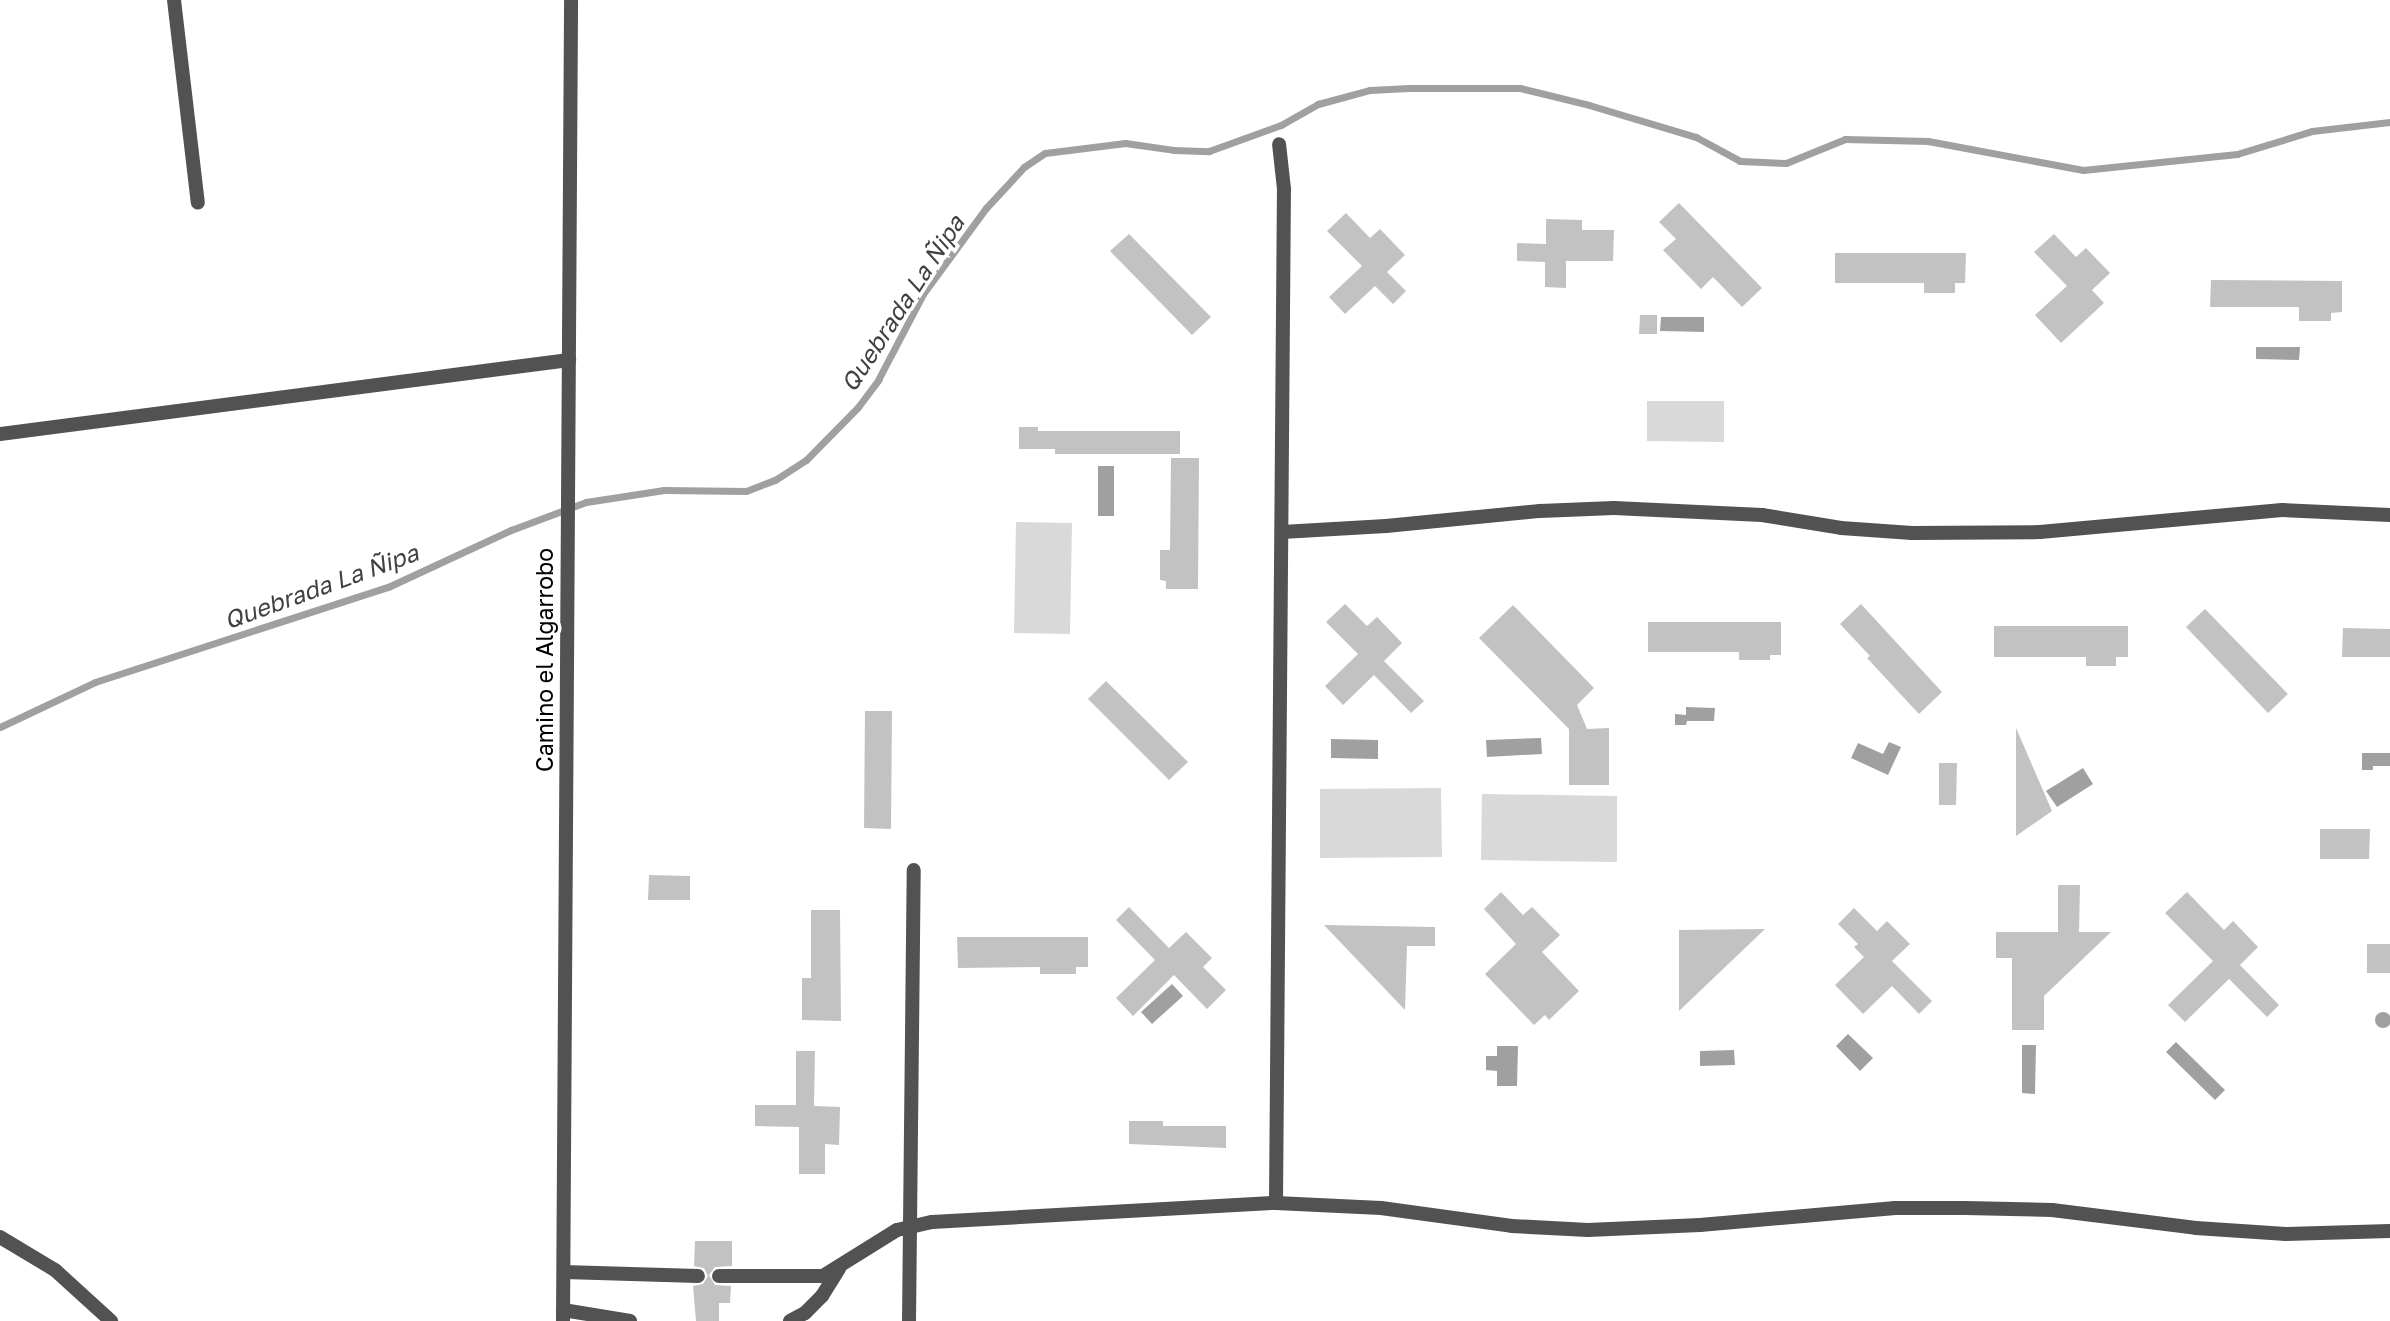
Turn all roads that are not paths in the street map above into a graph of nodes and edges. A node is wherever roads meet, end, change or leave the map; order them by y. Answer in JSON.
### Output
{"nodes":[{"id":1,"x":174,"y":0,"type":"edge"},
{"id":2,"x":571,"y":0,"type":"edge"},
{"id":3,"x":1279,"y":145,"type":"dead end"},
{"id":4,"x":198,"y":204,"type":"dead end"},
{"id":5,"x":569,"y":360,"type":"junction"},
{"id":6,"x":0,"y":434,"type":"edge"},
{"id":7,"x":2390,"y":515,"type":"edge"},
{"id":8,"x":1282,"y":531,"type":"junction"},
{"id":9,"x":914,"y":870,"type":"dead end"},
{"id":10,"x":1276,"y":1203,"type":"junction"},
{"id":11,"x":909,"y":1227,"type":"junction"},
{"id":12,"x":2390,"y":1231,"type":"edge"},
{"id":13,"x":0,"y":1237,"type":"edge"},
{"id":14,"x":839,"y":1269,"type":"junction"},
{"id":15,"x":564,"y":1272,"type":"junction"},
{"id":16,"x":698,"y":1276,"type":"dead end"},
{"id":17,"x":719,"y":1276,"type":"dead end"},
{"id":18,"x":563,"y":1316,"type":"edge"},
{"id":19,"x":111,"y":1321,"type":"edge"},
{"id":20,"x":630,"y":1321,"type":"edge"},
{"id":21,"x":790,"y":1321,"type":"edge"},
{"id":22,"x":909,"y":1321,"type":"edge"}],
"edges":[{"from":1,"to":4,"type":"street"},
{"from":2,"to":5,"type":"street","name":"Camino el Algarrobo"},
{"from":3,"to":8,"type":"street"},
{"from":5,"to":6,"type":"street"},
{"from":5,"to":15,"type":"street","name":"Camino el Algarrobo"},
{"from":7,"to":8,"type":"street"},
{"from":8,"to":10,"type":"street"},
{"from":9,"to":11,"type":"street"},
{"from":10,"to":11,"type":"street"},
{"from":10,"to":12,"type":"street"},
{"from":11,"to":14,"type":"street"},
{"from":11,"to":22,"type":"street"},
{"from":13,"to":19,"type":"street"},
{"from":14,"to":17,"type":"street"},
{"from":14,"to":21,"type":"street"},
{"from":15,"to":16,"type":"street"},
{"from":15,"to":18,"type":"street","name":"Camino el Algarrobo"},
{"from":18,"to":20,"type":"street"}]}
